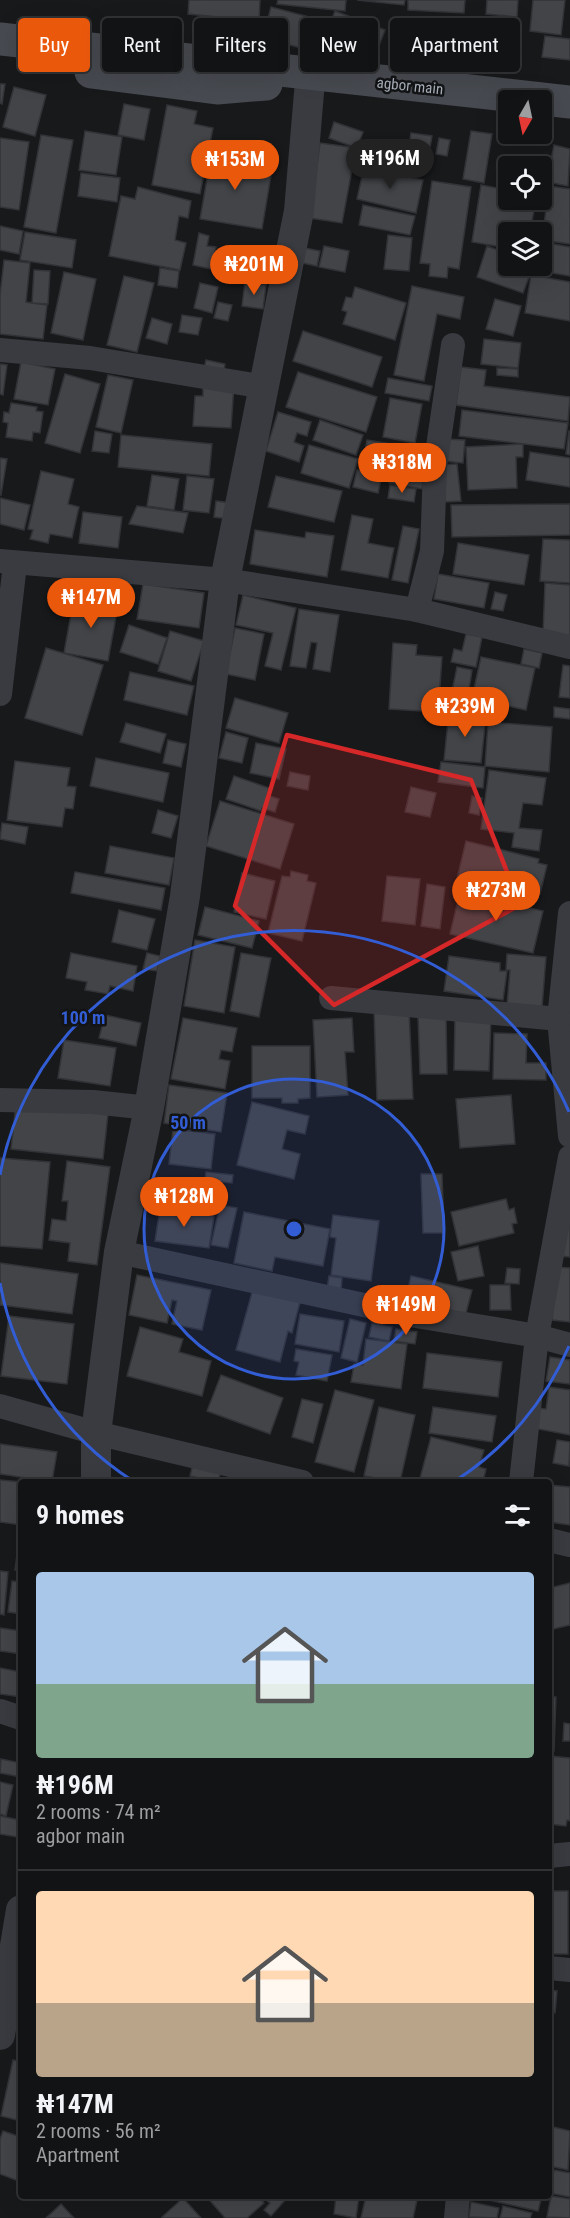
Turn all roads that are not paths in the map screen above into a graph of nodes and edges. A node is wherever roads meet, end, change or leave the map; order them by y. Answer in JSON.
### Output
{"nodes":[{"id":1,"x":0,"y":39,"type":"edge"},
{"id":2,"x":0,"y":61,"type":"edge"},
{"id":3,"x":310,"y":81,"type":"junction"},
{"id":4,"x":570,"y":102,"type":"edge"},
{"id":5,"x":498,"y":111,"type":"edge"},
{"id":6,"x":552,"y":120,"type":"edge"},
{"id":7,"x":570,"y":123,"type":"edge"},
{"id":8,"x":453,"y":345,"type":"dead end"},
{"id":9,"x":0,"y":350,"type":"edge"},
{"id":10,"x":265,"y":387,"type":"junction"},
{"id":11,"x":7,"y":562,"type":"edge"},
{"id":12,"x":225,"y":580,"type":"junction"},
{"id":13,"x":417,"y":610,"type":"junction"},
{"id":14,"x":570,"y":647,"type":"edge"},
{"id":15,"x":0,"y":694,"type":"edge"},
{"id":16,"x":570,"y":913,"type":"edge"},
{"id":17,"x":331,"y":998,"type":"dead end"},
{"id":18,"x":560,"y":1019,"type":"junction"},
{"id":19,"x":0,"y":1100,"type":"edge"},
{"id":20,"x":149,"y":1108,"type":"junction"},
{"id":21,"x":570,"y":1136,"type":"edge"},
{"id":22,"x":570,"y":1156,"type":"edge"},
{"id":23,"x":119,"y":1252,"type":"junction"},
{"id":24,"x":537,"y":1336,"type":"junction"},
{"id":25,"x":570,"y":1345,"type":"edge"},
{"id":26,"x":0,"y":1406,"type":"edge"},
{"id":27,"x":96,"y":1433,"type":"junction"},
{"id":28,"x":96,"y":1479,"type":"edge"},
{"id":29,"x":289,"y":1479,"type":"edge"},
{"id":30,"x":521,"y":1479,"type":"edge"},
{"id":31,"x":552,"y":1541,"type":"edge"},
{"id":32,"x":570,"y":1545,"type":"edge"},
{"id":33,"x":0,"y":1711,"type":"edge"},
{"id":34,"x":18,"y":1717,"type":"edge"},
{"id":35,"x":570,"y":1854,"type":"edge"},
{"id":36,"x":552,"y":1856,"type":"edge"},
{"id":37,"x":18,"y":1928,"type":"edge"},
{"id":38,"x":552,"y":1968,"type":"edge"},
{"id":39,"x":570,"y":1970,"type":"edge"},
{"id":40,"x":0,"y":2035,"type":"edge"},
{"id":41,"x":458,"y":2199,"type":"edge"},
{"id":42,"x":456,"y":2218,"type":"edge"}],
"edges":[{"from":1,"to":4,"type":"main road","name":"agbor main"},
{"from":2,"to":3,"type":"main road","name":"agbor main"},
{"from":3,"to":5,"type":"main road","name":"agbor main"},
{"from":3,"to":10,"type":"street"},
{"from":6,"to":7,"type":"main road"},
{"from":8,"to":13,"type":"street"},
{"from":9,"to":10,"type":"street"},
{"from":10,"to":12,"type":"street"},
{"from":11,"to":12,"type":"street"},
{"from":11,"to":15,"type":"street"},
{"from":12,"to":13,"type":"street"},
{"from":12,"to":20,"type":"street"},
{"from":13,"to":14,"type":"street"},
{"from":16,"to":18,"type":"street"},
{"from":17,"to":18,"type":"street"},
{"from":18,"to":21,"type":"street"},
{"from":19,"to":20,"type":"street"},
{"from":20,"to":23,"type":"street"},
{"from":22,"to":24,"type":"street"},
{"from":23,"to":24,"type":"street"},
{"from":23,"to":27,"type":"street"},
{"from":24,"to":25,"type":"street"},
{"from":24,"to":30,"type":"street"},
{"from":26,"to":27,"type":"street"},
{"from":27,"to":28,"type":"street"},
{"from":27,"to":29,"type":"street"},
{"from":31,"to":32,"type":"street"},
{"from":33,"to":34,"type":"street"},
{"from":35,"to":36,"type":"street"},
{"from":37,"to":40,"type":"street"},
{"from":38,"to":39,"type":"street"},
{"from":41,"to":42,"type":"street"}]}
